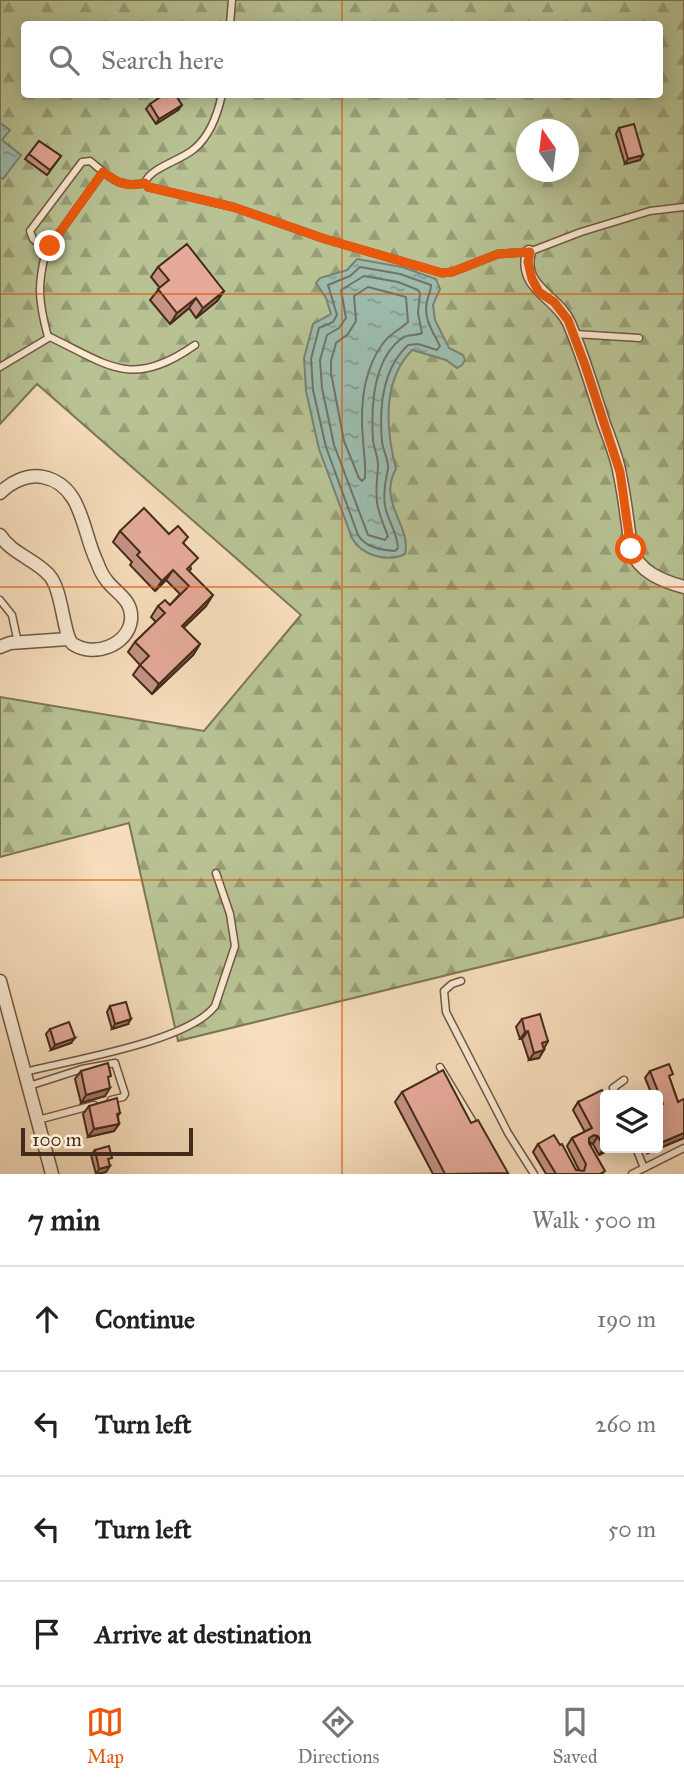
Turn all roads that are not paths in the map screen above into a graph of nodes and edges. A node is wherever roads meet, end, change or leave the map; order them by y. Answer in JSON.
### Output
{"nodes":[{"id":1,"x":232,"y":0,"type":"edge"},
{"id":2,"x":230,"y":21,"type":"edge"},
{"id":3,"x":221,"y":98,"type":"edge"},
{"id":4,"x":103,"y":172,"type":"junction"},
{"id":5,"x":145,"y":183,"type":"junction"},
{"id":6,"x":684,"y":207,"type":"edge"},
{"id":7,"x":47,"y":247,"type":"junction"},
{"id":8,"x":530,"y":252,"type":"junction"},
{"id":9,"x":573,"y":334,"type":"junction"},
{"id":10,"x":48,"y":337,"type":"junction"},
{"id":11,"x":639,"y":338,"type":"dead end"},
{"id":12,"x":195,"y":345,"type":"dead end"},
{"id":13,"x":0,"y":367,"type":"edge"},
{"id":14,"x":0,"y":493,"type":"edge"},
{"id":15,"x":0,"y":535,"type":"edge"},
{"id":16,"x":684,"y":587,"type":"edge"},
{"id":17,"x":0,"y":600,"type":"edge"},
{"id":18,"x":68,"y":639,"type":"junction"},
{"id":19,"x":18,"y":643,"type":"junction"},
{"id":20,"x":0,"y":648,"type":"edge"},
{"id":21,"x":216,"y":873,"type":"dead end"},
{"id":22,"x":0,"y":981,"type":"edge"},
{"id":23,"x":461,"y":981,"type":"dead end"},
{"id":24,"x":4,"y":1011,"type":"edge"},
{"id":25,"x":440,"y":1066,"type":"dead end"},
{"id":26,"x":25,"y":1072,"type":"junction"},
{"id":27,"x":624,"y":1080,"type":"dead end"},
{"id":28,"x":29,"y":1086,"type":"junction"},
{"id":29,"x":614,"y":1090,"type":"edge"},
{"id":30,"x":38,"y":1119,"type":"junction"},
{"id":31,"x":482,"y":1138,"type":"edge"},
{"id":32,"x":684,"y":1148,"type":"edge"},
{"id":33,"x":639,"y":1153,"type":"edge"},
{"id":34,"x":648,"y":1166,"type":"junction"},
{"id":35,"x":52,"y":1174,"type":"edge"},
{"id":36,"x":534,"y":1174,"type":"edge"},
{"id":37,"x":632,"y":1174,"type":"edge"},
{"id":38,"x":656,"y":1174,"type":"edge"}],
"edges":[{"from":1,"to":2,"type":"lane"},
{"from":3,"to":5,"type":"lane"},
{"from":4,"to":5,"type":"lane"},
{"from":4,"to":7,"type":"lane"},
{"from":4,"to":7,"type":"lane"},
{"from":5,"to":8,"type":"lane"},
{"from":6,"to":8,"type":"lane"},
{"from":7,"to":10,"type":"lane"},
{"from":8,"to":9,"type":"street"},
{"from":9,"to":11,"type":"lane"},
{"from":9,"to":16,"type":"street"},
{"from":10,"to":12,"type":"lane"},
{"from":10,"to":13,"type":"lane"},
{"from":14,"to":18,"type":"street"},
{"from":15,"to":18,"type":"street"},
{"from":17,"to":19,"type":"lane"},
{"from":18,"to":19,"type":"street"},
{"from":19,"to":20,"type":"street"},
{"from":21,"to":26,"type":"lane"},
{"from":22,"to":24,"type":"street"},
{"from":23,"to":36,"type":"lane"},
{"from":24,"to":26,"type":"street"},
{"from":25,"to":31,"type":"lane"},
{"from":26,"to":28,"type":"street"},
{"from":27,"to":29,"type":"lane"},
{"from":28,"to":30,"type":"street"},
{"from":28,"to":30,"type":"lane"},
{"from":30,"to":35,"type":"street"},
{"from":32,"to":34,"type":"lane"},
{"from":33,"to":34,"type":"lane"},
{"from":34,"to":37,"type":"lane"},
{"from":34,"to":38,"type":"lane"}]}
